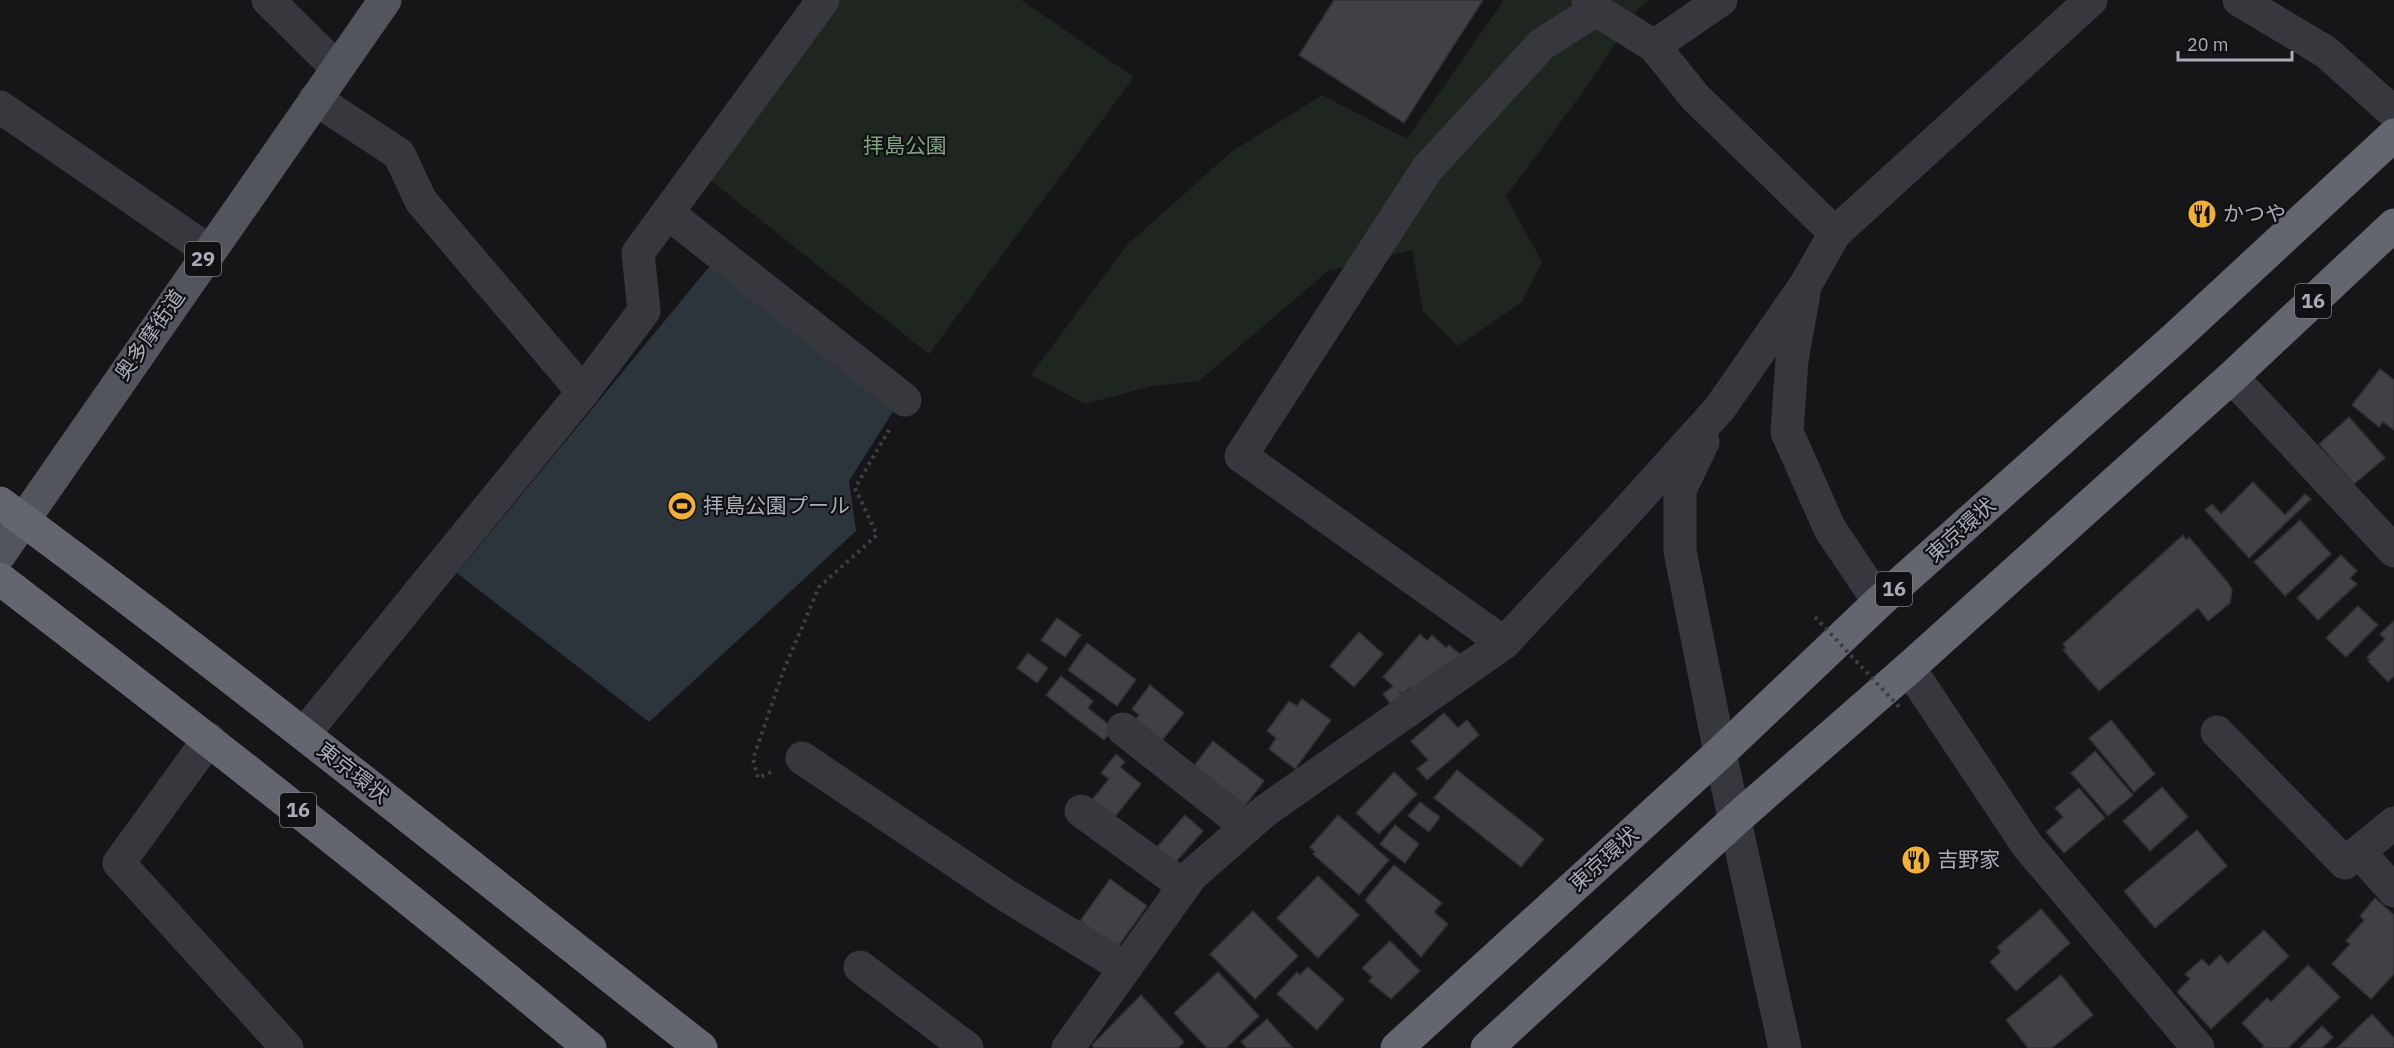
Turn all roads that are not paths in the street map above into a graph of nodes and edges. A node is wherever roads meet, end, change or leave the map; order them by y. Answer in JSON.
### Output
{"nodes":[{"id":1,"x":268,"y":0,"type":"edge"},
{"id":2,"x":385,"y":0,"type":"edge"},
{"id":3,"x":823,"y":0,"type":"edge"},
{"id":4,"x":1721,"y":0,"type":"edge"},
{"id":5,"x":2091,"y":0,"type":"edge"},
{"id":6,"x":2239,"y":0,"type":"edge"},
{"id":7,"x":1592,"y":5,"type":"edge"},
{"id":8,"x":1654,"y":46,"type":"junction"},
{"id":9,"x":337,"y":68,"type":"junction"},
{"id":10,"x":315,"y":99,"type":"junction"},
{"id":11,"x":0,"y":106,"type":"edge"},
{"id":12,"x":2394,"y":113,"type":"edge"},
{"id":13,"x":2394,"y":135,"type":"edge"},
{"id":14,"x":669,"y":214,"type":"junction"},
{"id":15,"x":2394,"y":225,"type":"edge"},
{"id":16,"x":1835,"y":233,"type":"junction"},
{"id":17,"x":209,"y":251,"type":"junction"},
{"id":18,"x":1806,"y":284,"type":"junction"},
{"id":19,"x":2232,"y":377,"type":"junction"},
{"id":20,"x":583,"y":392,"type":"junction"},
{"id":21,"x":906,"y":400,"type":"road end"},
{"id":22,"x":1719,"y":408,"type":"junction"},
{"id":23,"x":11,"y":511,"type":"edge"},
{"id":24,"x":2394,"y":551,"type":"edge"},
{"id":25,"x":0,"y":554,"type":"edge"},
{"id":26,"x":0,"y":579,"type":"edge"},
{"id":27,"x":1879,"y":602,"type":"junction"},
{"id":28,"x":1504,"y":643,"type":"junction"},
{"id":29,"x":1909,"y":668,"type":"junction"},
{"id":30,"x":1123,"y":729,"type":"dead end"},
{"id":31,"x":2217,"y":732,"type":"dead end"},
{"id":32,"x":304,"y":734,"type":"junction"},
{"id":33,"x":209,"y":740,"type":"junction"},
{"id":34,"x":1720,"y":753,"type":"junction"},
{"id":35,"x":802,"y":758,"type":"road end"},
{"id":36,"x":1081,"y":811,"type":"dead end"},
{"id":37,"x":1735,"y":820,"type":"junction"},
{"id":38,"x":2394,"y":823,"type":"edge"},
{"id":39,"x":1247,"y":827,"type":"junction"},
{"id":40,"x":2360,"y":853,"type":"junction"},
{"id":41,"x":1184,"y":886,"type":"junction"},
{"id":42,"x":2394,"y":891,"type":"edge"},
{"id":43,"x":860,"y":967,"type":"dead end"},
{"id":44,"x":1125,"y":968,"type":"junction"},
{"id":45,"x":287,"y":1048,"type":"edge"},
{"id":46,"x":590,"y":1048,"type":"edge"},
{"id":47,"x":701,"y":1048,"type":"edge"},
{"id":48,"x":967,"y":1048,"type":"edge"},
{"id":49,"x":1068,"y":1048,"type":"edge"},
{"id":50,"x":1397,"y":1048,"type":"edge"},
{"id":51,"x":1487,"y":1048,"type":"edge"},
{"id":52,"x":1785,"y":1048,"type":"edge"},
{"id":53,"x":2198,"y":1048,"type":"edge"}],
"edges":[{"from":1,"to":9,"type":"street"},
{"from":2,"to":9,"type":"main road","name":"奥多摩街道","number":"29"},
{"from":3,"to":14,"type":"street"},
{"from":4,"to":8,"type":"street"},
{"from":5,"to":16,"type":"street"},
{"from":6,"to":12,"type":"street"},
{"from":7,"to":8,"type":"street"},
{"from":7,"to":28,"type":"street"},
{"from":8,"to":16,"type":"street"},
{"from":9,"to":10,"type":"main road","name":"奥多摩街道","number":"29"},
{"from":10,"to":17,"type":"main road","name":"奥多摩街道","number":"29"},
{"from":10,"to":20,"type":"street"},
{"from":11,"to":17,"type":"street"},
{"from":13,"to":27,"type":"highway","name":"東京環状","number":"16"},
{"from":14,"to":20,"type":"street"},
{"from":14,"to":21,"type":"street"},
{"from":15,"to":19,"type":"highway","number":"16"},
{"from":16,"to":18,"type":"street"},
{"from":17,"to":23,"type":"main road","name":"奥多摩街道","number":"29"},
{"from":18,"to":22,"type":"street"},
{"from":18,"to":27,"type":"street"},
{"from":19,"to":24,"type":"street"},
{"from":19,"to":29,"type":"highway","number":"16"},
{"from":20,"to":32,"type":"street"},
{"from":22,"to":28,"type":"street"},
{"from":22,"to":34,"type":"street"},
{"from":23,"to":25,"type":"main road","name":"奥多摩街道","number":"29"},
{"from":23,"to":32,"type":"highway","name":"東京環状"},
{"from":26,"to":33,"type":"highway","number":"16"},
{"from":27,"to":34,"type":"highway","name":"東京環状","number":"16"},
{"from":28,"to":39,"type":"street"},
{"from":29,"to":37,"type":"highway","number":"16"},
{"from":29,"to":53,"type":"street"},
{"from":30,"to":39,"type":"street"},
{"from":31,"to":40,"type":"street"},
{"from":32,"to":47,"type":"highway","name":"東京環状"},
{"from":33,"to":45,"type":"street"},
{"from":33,"to":46,"type":"highway","number":"16"},
{"from":34,"to":37,"type":"street"},
{"from":34,"to":50,"type":"highway","name":"東京環状","number":"16"},
{"from":35,"to":44,"type":"street"},
{"from":36,"to":41,"type":"street"},
{"from":37,"to":51,"type":"highway","number":"16"},
{"from":37,"to":52,"type":"street"},
{"from":38,"to":40,"type":"street"},
{"from":39,"to":41,"type":"street"},
{"from":40,"to":42,"type":"street"},
{"from":41,"to":44,"type":"street"},
{"from":43,"to":48,"type":"street"},
{"from":44,"to":49,"type":"street"}]}
